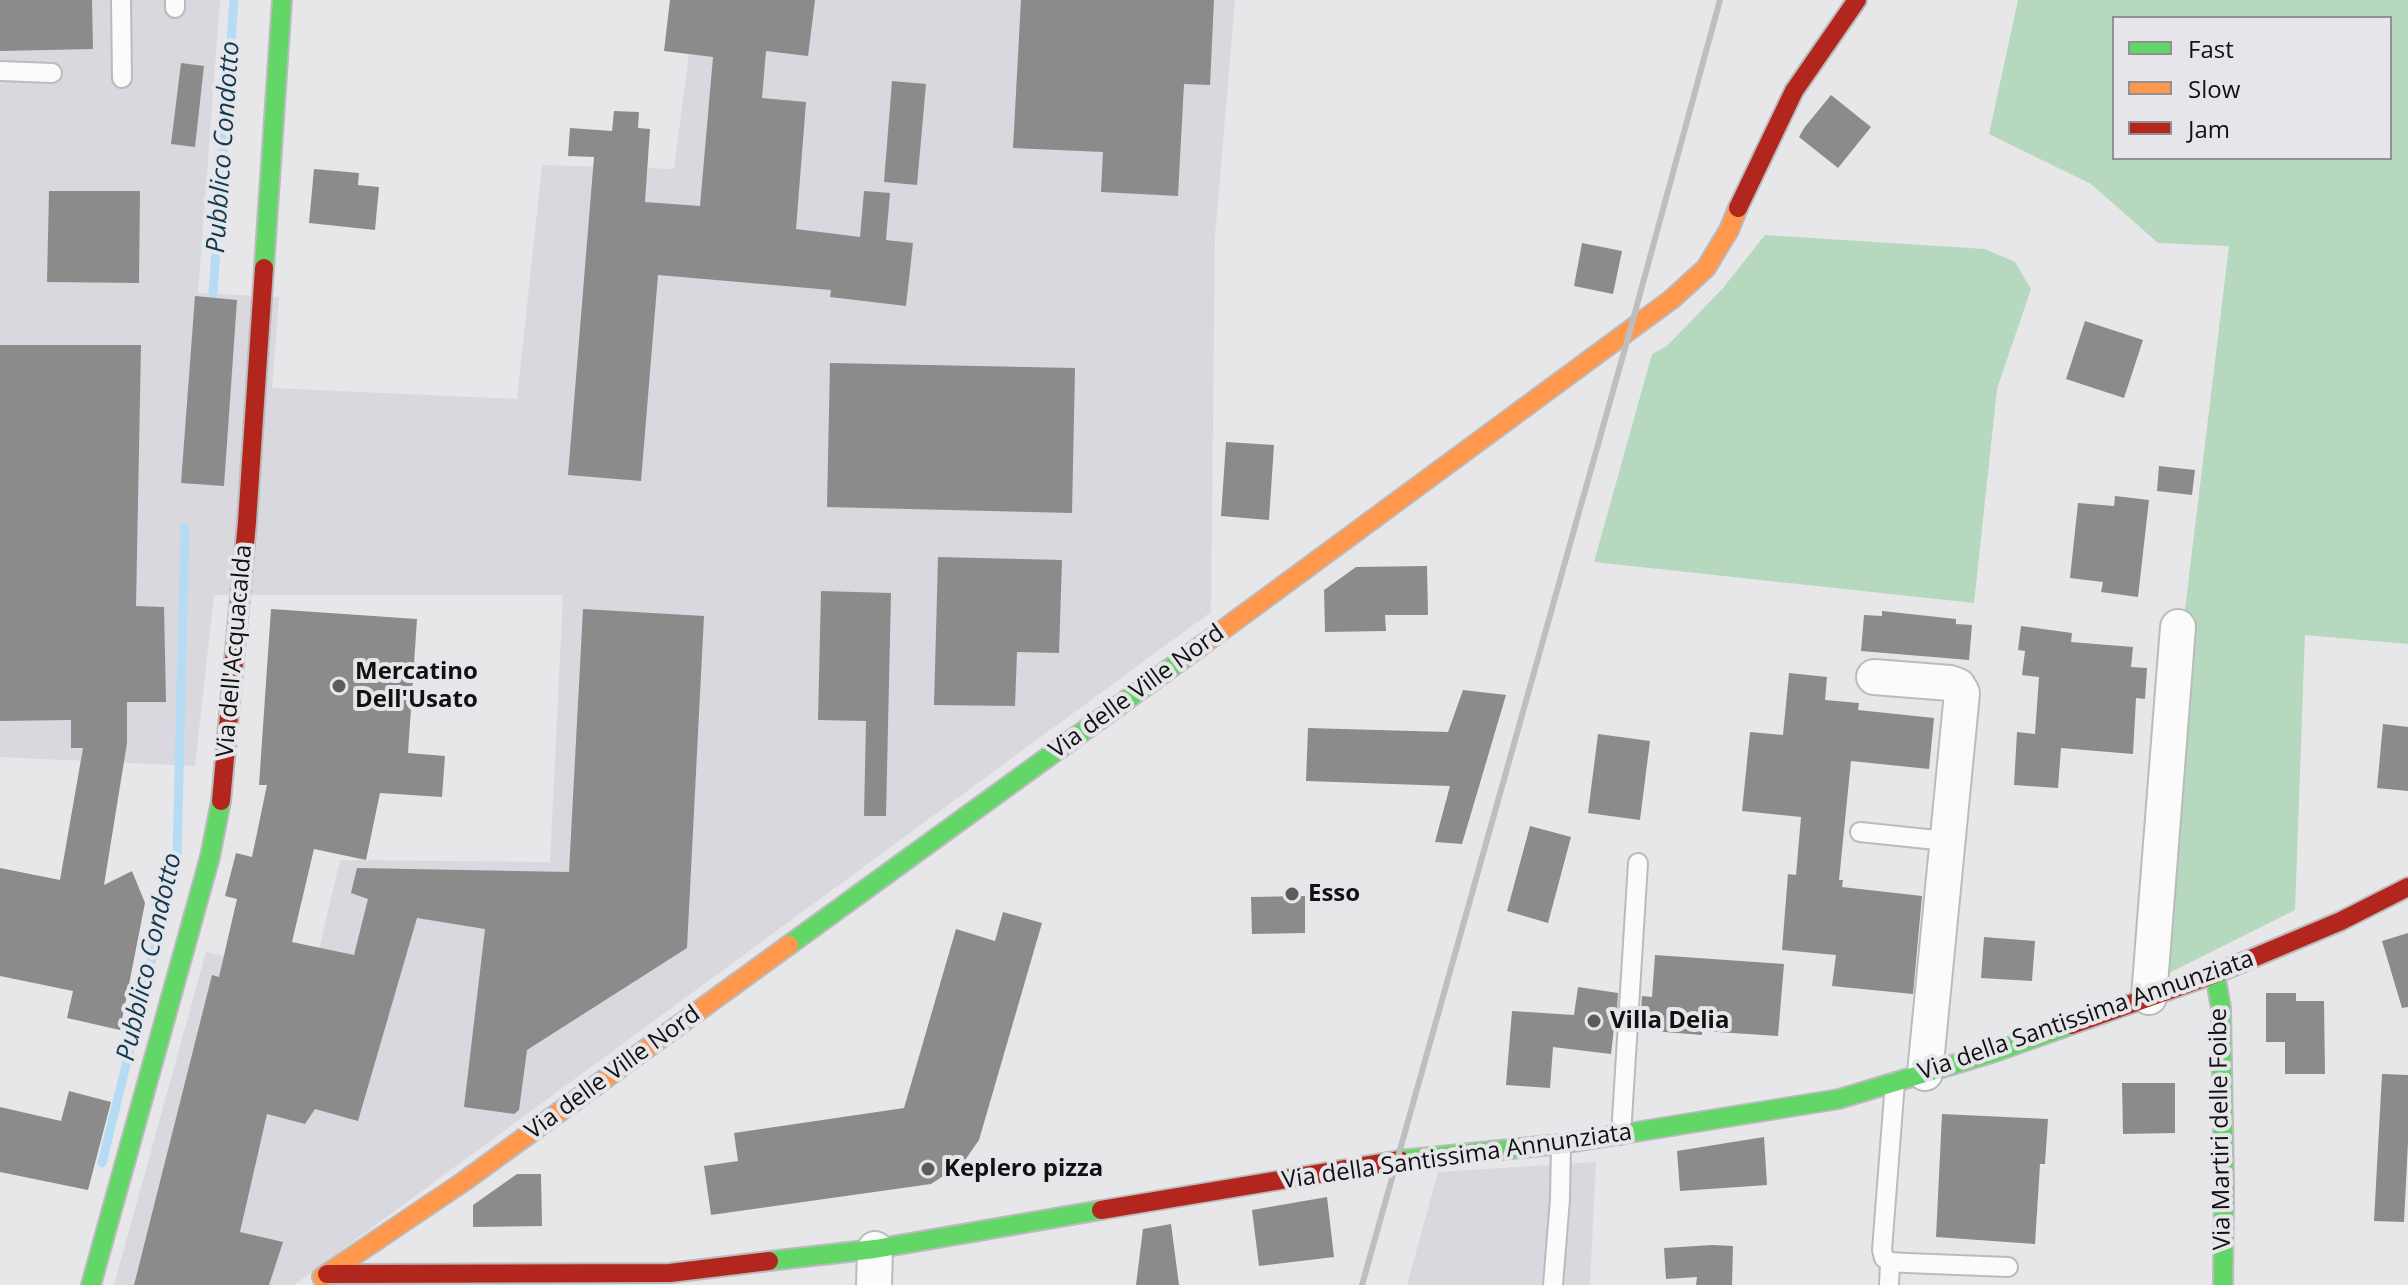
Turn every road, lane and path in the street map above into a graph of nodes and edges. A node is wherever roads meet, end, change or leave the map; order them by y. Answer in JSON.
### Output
{"nodes":[{"id":1,"x":121,"y":0,"type":"edge"},
{"id":2,"x":282,"y":0,"type":"edge"},
{"id":3,"x":1857,"y":0,"type":"edge"},
{"id":4,"x":0,"y":71,"type":"edge"},
{"id":5,"x":52,"y":73,"type":"dead end"},
{"id":6,"x":122,"y":78,"type":"dead end"},
{"id":7,"x":2178,"y":627,"type":"dead end"},
{"id":8,"x":1874,"y":677,"type":"dead end"},
{"id":9,"x":1982,"y":695,"type":"dead end"},
{"id":10,"x":1860,"y":832,"type":"dead end"},
{"id":11,"x":1946,"y":841,"type":"junction"},
{"id":12,"x":1638,"y":863,"type":"dead end"},
{"id":13,"x":2408,"y":887,"type":"edge"},
{"id":14,"x":2215,"y":974,"type":"junction"},
{"id":15,"x":2149,"y":997,"type":"junction"},
{"id":16,"x":1921,"y":1074,"type":"junction"},
{"id":17,"x":1621,"y":1135,"type":"junction"},
{"id":18,"x":1561,"y":1144,"type":"junction"},
{"id":19,"x":875,"y":1249,"type":"junction"},
{"id":20,"x":1890,"y":1262,"type":"junction"},
{"id":21,"x":2008,"y":1267,"type":"dead end"},
{"id":22,"x":327,"y":1274,"type":"junction"},
{"id":23,"x":670,"y":1279,"type":"edge"},
{"id":24,"x":91,"y":1285,"type":"edge"},
{"id":25,"x":310,"y":1285,"type":"edge"},
{"id":26,"x":874,"y":1285,"type":"edge"},
{"id":27,"x":1553,"y":1285,"type":"edge"},
{"id":28,"x":1889,"y":1285,"type":"edge"},
{"id":29,"x":2223,"y":1285,"type":"edge"}],
"edges":[{"from":1,"to":6,"type":"lane"},
{"from":2,"to":24,"type":"street","name":"Via dell'Acquacalda"},
{"from":3,"to":22,"type":"street","name":"Via delle Ville Nord"},
{"from":4,"to":5,"type":"lane"},
{"from":7,"to":15,"type":"street"},
{"from":8,"to":11,"type":"street"},
{"from":9,"to":16,"type":"street"},
{"from":10,"to":11,"type":"lane"},
{"from":11,"to":16,"type":"street"},
{"from":12,"to":17,"type":"lane"},
{"from":13,"to":14,"type":"street","name":"Via della Santissima Annunziata"},
{"from":14,"to":15,"type":"street","name":"Via della Santissima Annunziata"},
{"from":14,"to":29,"type":"street","name":"Via Martiri delle Foibe"},
{"from":15,"to":16,"type":"street","name":"Via della Santissima Annunziata"},
{"from":16,"to":17,"type":"street","name":"Via della Santissima Annunziata"},
{"from":16,"to":20,"type":"lane"},
{"from":17,"to":18,"type":"street","name":"Via della Santissima Annunziata"},
{"from":18,"to":19,"type":"street","name":"Via della Santissima Annunziata"},
{"from":18,"to":27,"type":"lane"},
{"from":19,"to":23,"type":"street","name":"Via della Santissima Annunziata"},
{"from":19,"to":26,"type":"street"},
{"from":20,"to":21,"type":"lane"},
{"from":20,"to":28,"type":"lane"},
{"from":22,"to":23,"type":"street","name":"Via della Santissima Annunziata"},
{"from":22,"to":25,"type":"street","name":"Via delle Ville Nord"}]}
